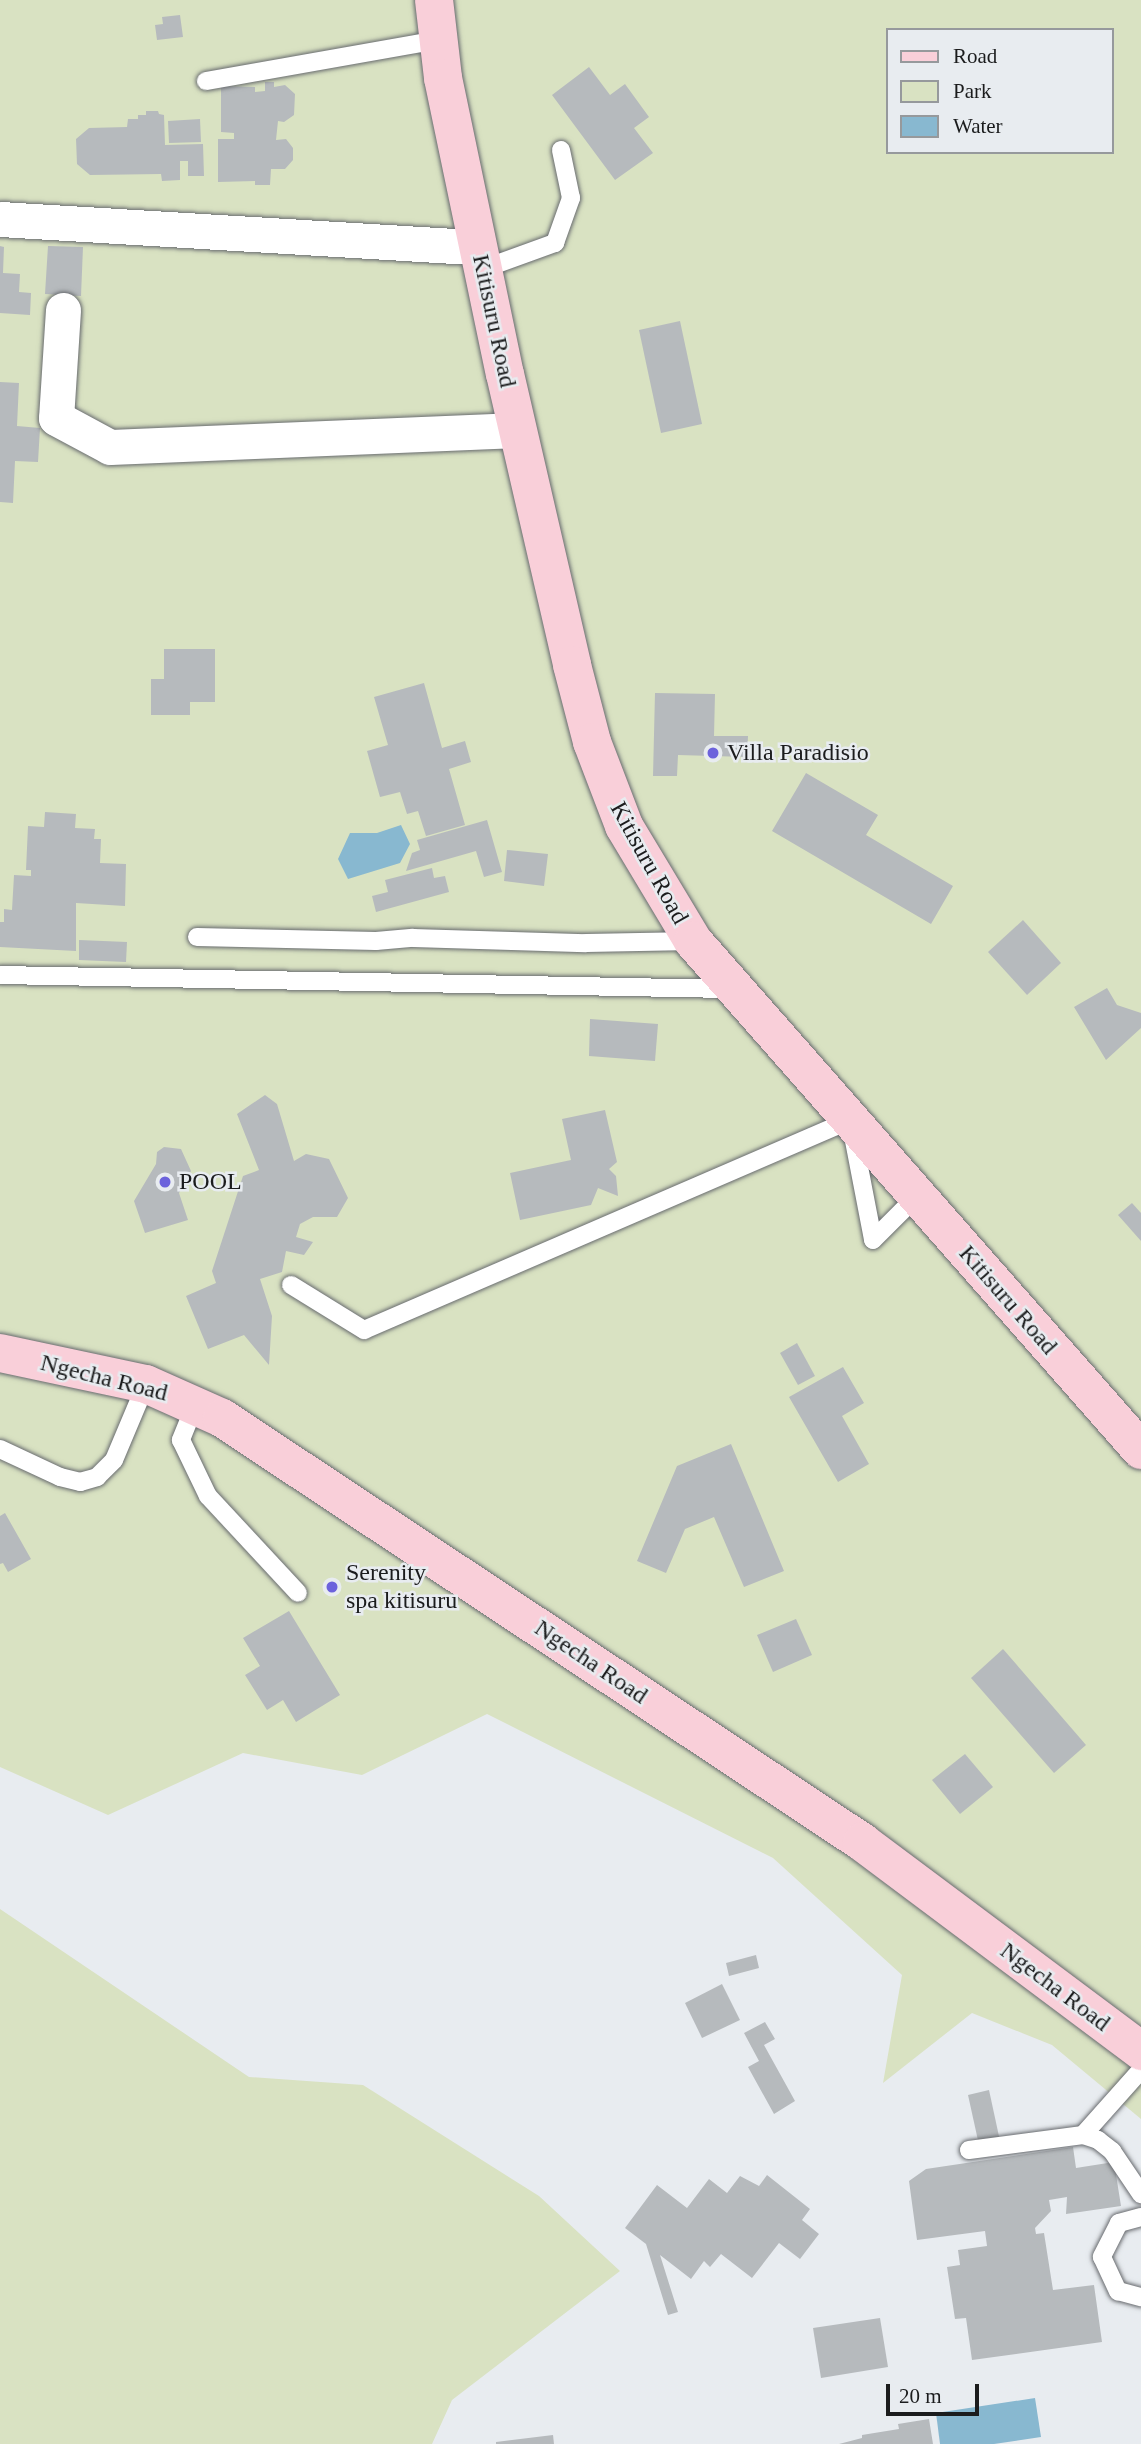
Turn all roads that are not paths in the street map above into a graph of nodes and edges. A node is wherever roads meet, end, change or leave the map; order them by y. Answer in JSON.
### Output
{"nodes":[{"id":1,"x":434,"y":0,"type":"edge"},
{"id":2,"x":438,"y":40,"type":"junction"},
{"id":3,"x":206,"y":81,"type":"dead end"},
{"id":4,"x":561,"y":150,"type":"dead end"},
{"id":5,"x":0,"y":219,"type":"edge"},
{"id":6,"x":480,"y":258,"type":"junction"},
{"id":7,"x":63,"y":310,"type":"dead end"},
{"id":8,"x":518,"y":430,"type":"junction"},
{"id":9,"x":197,"y":936,"type":"dead end"},
{"id":10,"x":693,"y":940,"type":"junction"},
{"id":11,"x":0,"y":975,"type":"edge"},
{"id":12,"x":736,"y":989,"type":"junction"},
{"id":13,"x":850,"y":1120,"type":"junction"},
{"id":14,"x":917,"y":1196,"type":"junction"},
{"id":15,"x":291,"y":1285,"type":"dead end"},
{"id":16,"x":0,"y":1353,"type":"edge"},
{"id":17,"x":146,"y":1384,"type":"junction"},
{"id":18,"x":195,"y":1405,"type":"junction"},
{"id":19,"x":0,"y":1449,"type":"edge"},
{"id":20,"x":1141,"y":1450,"type":"edge"},
{"id":21,"x":298,"y":1593,"type":"dead end"},
{"id":22,"x":1141,"y":2052,"type":"edge"},
{"id":23,"x":1141,"y":2070,"type":"edge"},
{"id":24,"x":1083,"y":2135,"type":"junction"},
{"id":25,"x":969,"y":2150,"type":"dead end"},
{"id":26,"x":1141,"y":2194,"type":"edge"},
{"id":27,"x":1141,"y":2217,"type":"edge"},
{"id":28,"x":1141,"y":2297,"type":"edge"}],
"edges":[{"from":1,"to":2,"type":"street","name":"Kitisuru Road"},
{"from":2,"to":3,"type":"lane"},
{"from":2,"to":6,"type":"street","name":"Kitisuru Road"},
{"from":4,"to":6,"type":"lane"},
{"from":5,"to":6,"type":"street"},
{"from":6,"to":8,"type":"street","name":"Kitisuru Road"},
{"from":7,"to":8,"type":"street"},
{"from":8,"to":10,"type":"street","name":"Kitisuru Road"},
{"from":9,"to":10,"type":"lane"},
{"from":10,"to":12,"type":"street","name":"Kitisuru Road"},
{"from":11,"to":12,"type":"lane"},
{"from":12,"to":13,"type":"street","name":"Kitisuru Road"},
{"from":13,"to":14,"type":"street","name":"Kitisuru Road"},
{"from":13,"to":14,"type":"lane"},
{"from":13,"to":15,"type":"lane"},
{"from":14,"to":20,"type":"street","name":"Kitisuru Road"},
{"from":16,"to":17,"type":"street","name":"Ngecha Road"},
{"from":17,"to":18,"type":"street","name":"Ngecha Road"},
{"from":17,"to":19,"type":"lane"},
{"from":18,"to":21,"type":"lane"},
{"from":18,"to":22,"type":"street","name":"Ngecha Road"},
{"from":23,"to":24,"type":"lane"},
{"from":24,"to":25,"type":"lane"},
{"from":24,"to":26,"type":"lane"},
{"from":27,"to":28,"type":"lane"}]}
